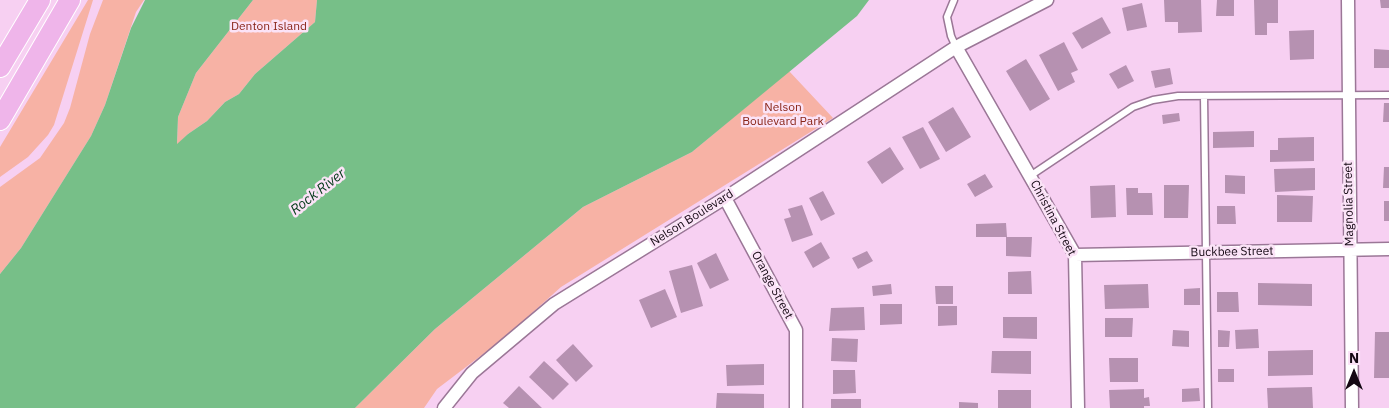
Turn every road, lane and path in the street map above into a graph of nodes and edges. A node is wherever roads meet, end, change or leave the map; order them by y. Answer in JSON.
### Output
{"nodes":[{"id":1,"x":40,"y":0,"type":"edge"},
{"id":2,"x":70,"y":0,"type":"edge"},
{"id":3,"x":954,"y":0,"type":"edge"},
{"id":4,"x":1047,"y":0,"type":"edge"},
{"id":5,"x":1348,"y":0,"type":"edge"},
{"id":6,"x":956,"y":47,"type":"junction"},
{"id":7,"x":0,"y":68,"type":"edge"},
{"id":8,"x":1389,"y":95,"type":"edge"},
{"id":9,"x":1204,"y":96,"type":"junction"},
{"id":10,"x":1348,"y":96,"type":"junction"},
{"id":11,"x":0,"y":120,"type":"edge"},
{"id":12,"x":1030,"y":176,"type":"junction"},
{"id":13,"x":725,"y":198,"type":"junction"},
{"id":14,"x":1389,"y":249,"type":"edge"},
{"id":15,"x":1350,"y":250,"type":"junction"},
{"id":16,"x":1206,"y":252,"type":"junction"},
{"id":17,"x":1075,"y":254,"type":"junction"},
{"id":18,"x":444,"y":408,"type":"edge"},
{"id":19,"x":796,"y":408,"type":"edge"},
{"id":20,"x":1078,"y":408,"type":"edge"},
{"id":21,"x":1208,"y":408,"type":"edge"},
{"id":22,"x":1352,"y":408,"type":"edge"}],
"edges":[{"from":1,"to":7,"type":"main road"},
{"from":2,"to":11,"type":"main road"},
{"from":3,"to":6,"type":"lane"},
{"from":4,"to":6,"type":"street","name":"Nelson Boulevard"},
{"from":5,"to":10,"type":"street","name":"Magnolia Street"},
{"from":6,"to":12,"type":"street","name":"Christina Street"},
{"from":6,"to":13,"type":"street","name":"Nelson Boulevard"},
{"from":8,"to":10,"type":"lane"},
{"from":9,"to":10,"type":"lane"},
{"from":9,"to":12,"type":"lane"},
{"from":9,"to":16,"type":"lane"},
{"from":10,"to":15,"type":"street","name":"Magnolia Street"},
{"from":12,"to":17,"type":"street","name":"Christina Street"},
{"from":13,"to":18,"type":"street","name":"Nelson Boulevard"},
{"from":13,"to":19,"type":"street","name":"Orange Street"},
{"from":14,"to":15,"type":"street","name":"Buckbee Street"},
{"from":15,"to":16,"type":"street","name":"Buckbee Street"},
{"from":15,"to":22,"type":"street","name":"Magnolia Street"},
{"from":16,"to":17,"type":"street","name":"Buckbee Street"},
{"from":16,"to":21,"type":"lane"},
{"from":17,"to":20,"type":"street","name":"Christina Street"}]}
